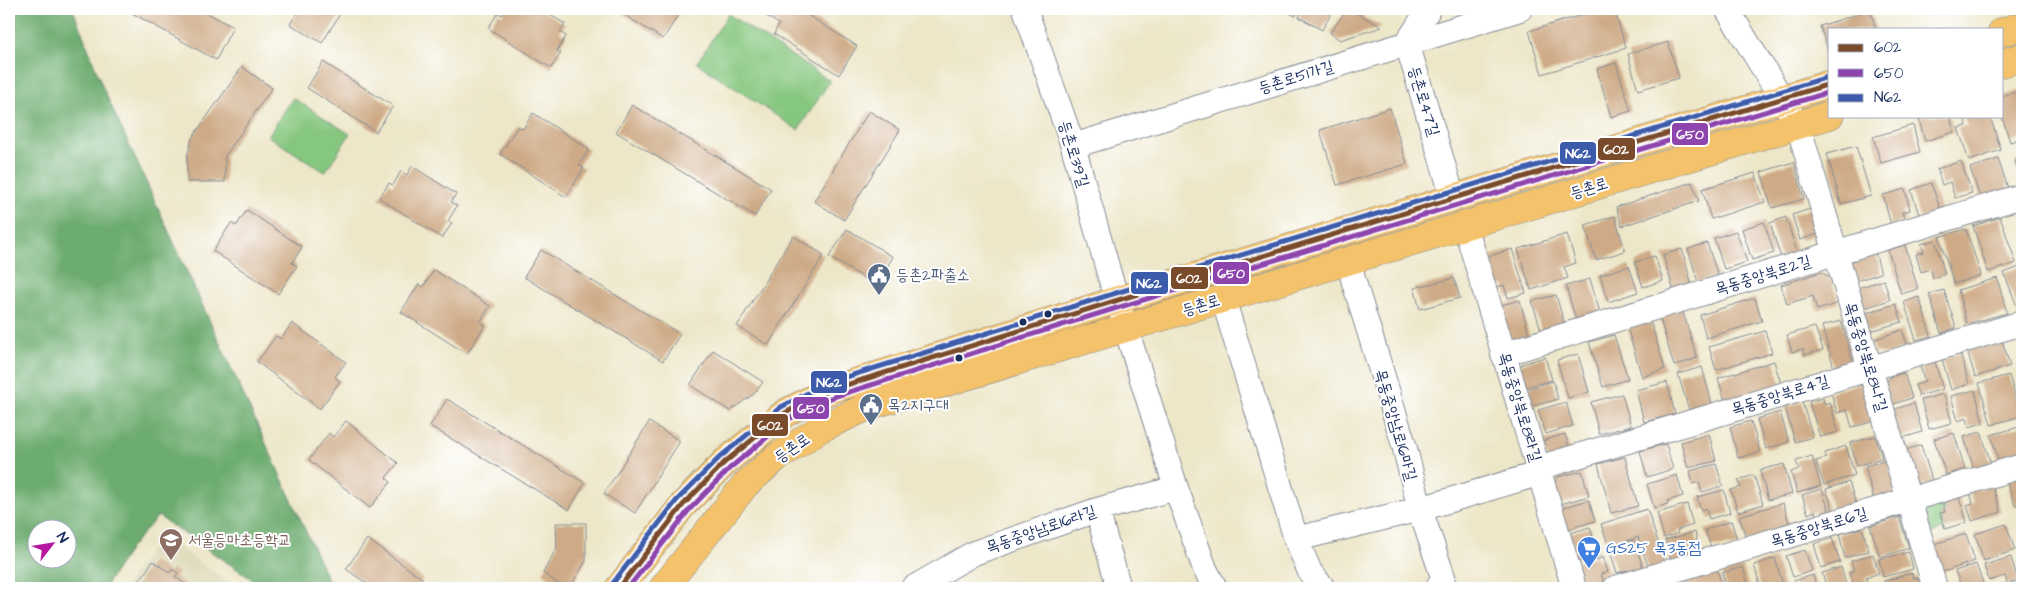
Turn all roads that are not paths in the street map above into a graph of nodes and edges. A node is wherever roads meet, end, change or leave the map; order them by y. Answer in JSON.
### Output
{"nodes":[{"id":1,"x":1025,"y":9,"type":"edge"},
{"id":2,"x":1426,"y":9,"type":"edge"},
{"id":3,"x":1520,"y":9,"type":"edge"},
{"id":4,"x":1727,"y":9,"type":"edge"},
{"id":5,"x":2022,"y":26,"type":"edge"},
{"id":6,"x":2004,"y":31,"type":"edge"},
{"id":7,"x":1407,"y":43,"type":"junction"},
{"id":8,"x":2022,"y":57,"type":"edge"},
{"id":9,"x":2004,"y":62,"type":"edge"},
{"id":10,"x":1828,"y":85,"type":"edge"},
{"id":11,"x":1781,"y":99,"type":"junction"},
{"id":12,"x":1828,"y":116,"type":"edge"},
{"id":13,"x":1798,"y":125,"type":"junction"},
{"id":14,"x":1073,"y":146,"type":"junction"},
{"id":15,"x":2022,"y":196,"type":"edge"},
{"id":16,"x":1453,"y":198,"type":"junction"},
{"id":17,"x":1465,"y":226,"type":"junction"},
{"id":18,"x":1835,"y":253,"type":"junction"},
{"id":19,"x":1350,"y":260,"type":"junction"},
{"id":20,"x":1223,"y":298,"type":"junction"},
{"id":21,"x":1118,"y":300,"type":"junction"},
{"id":22,"x":2022,"y":324,"type":"edge"},
{"id":23,"x":1126,"y":329,"type":"junction"},
{"id":24,"x":1503,"y":354,"type":"junction"},
{"id":25,"x":1870,"y":369,"type":"junction"},
{"id":26,"x":2022,"y":466,"type":"edge"},
{"id":27,"x":1539,"y":470,"type":"junction"},
{"id":28,"x":1176,"y":488,"type":"junction"},
{"id":29,"x":1909,"y":500,"type":"junction"},
{"id":30,"x":1420,"y":509,"type":"junction"},
{"id":31,"x":1097,"y":510,"type":"junction"},
{"id":32,"x":1296,"y":539,"type":"junction"},
{"id":33,"x":670,"y":586,"type":"edge"},
{"id":34,"x":619,"y":588,"type":"edge"},
{"id":35,"x":913,"y":588,"type":"edge"},
{"id":36,"x":1119,"y":588,"type":"edge"},
{"id":37,"x":1215,"y":588,"type":"edge"},
{"id":38,"x":1323,"y":588,"type":"edge"},
{"id":39,"x":1438,"y":588,"type":"edge"},
{"id":40,"x":1574,"y":588,"type":"edge"},
{"id":41,"x":1615,"y":588,"type":"edge"},
{"id":42,"x":1935,"y":588,"type":"edge"}],
"edges":[{"from":1,"to":14,"type":"street","name":"등촌로39길"},
{"from":2,"to":7,"type":"street","name":"등촌로47길"},
{"from":3,"to":7,"type":"street","name":"등촌로51가길"},
{"from":4,"to":11,"type":"street"},
{"from":5,"to":6,"type":"main road"},
{"from":7,"to":14,"type":"street","name":"등촌로51가길"},
{"from":7,"to":16,"type":"street","name":"등촌로47길"},
{"from":8,"to":9,"type":"main road"},
{"from":10,"to":11,"type":"main road","name":"등촌로"},
{"from":11,"to":13,"type":"street","name":"목동중앙북로8나길"},
{"from":11,"to":16,"type":"main road","name":"등촌로"},
{"from":12,"to":13,"type":"main road","name":"등촌로"},
{"from":13,"to":17,"type":"main road","name":"등촌로"},
{"from":13,"to":18,"type":"street","name":"목동중앙북로8나길"},
{"from":14,"to":21,"type":"street","name":"등촌로39길"},
{"from":15,"to":18,"type":"street","name":"목동중앙북로2길"},
{"from":16,"to":21,"type":"main road","name":"등촌로"},
{"from":17,"to":19,"type":"main road","name":"등촌로"},
{"from":17,"to":24,"type":"street","name":"목동중앙북로8라길"},
{"from":18,"to":24,"type":"street","name":"목동중앙북로2길"},
{"from":18,"to":25,"type":"street","name":"목동중앙북로8나길"},
{"from":19,"to":20,"type":"main road","name":"등촌로"},
{"from":19,"to":30,"type":"street","name":"목동중앙남로16마길"},
{"from":20,"to":23,"type":"main road","name":"등촌로"},
{"from":20,"to":32,"type":"street"},
{"from":21,"to":23,"type":"street","name":"등촌로39길"},
{"from":21,"to":34,"type":"main road","name":"등촌로"},
{"from":22,"to":25,"type":"street","name":"목동중앙북로4길"},
{"from":23,"to":28,"type":"street"},
{"from":23,"to":33,"type":"main road","name":"등촌로"},
{"from":24,"to":27,"type":"street","name":"목동중앙북로8라길"},
{"from":25,"to":27,"type":"street","name":"목동중앙북로4길"},
{"from":25,"to":29,"type":"street","name":"목동중앙북로8나길"},
{"from":26,"to":29,"type":"street","name":"목동중앙북로6길"},
{"from":27,"to":30,"type":"street","name":"목동중앙북로4길"},
{"from":27,"to":40,"type":"street","name":"목동중앙북로8라길"},
{"from":28,"to":31,"type":"street","name":"목동중앙남로16라길"},
{"from":28,"to":37,"type":"street"},
{"from":29,"to":41,"type":"street","name":"목동중앙북로6길"},
{"from":29,"to":42,"type":"street","name":"목동중앙북로8나길"},
{"from":30,"to":32,"type":"street","name":"목동중앙북로4길"},
{"from":30,"to":39,"type":"street","name":"목동중앙남로16마길"},
{"from":31,"to":35,"type":"street","name":"목동중앙남로16라길"},
{"from":31,"to":36,"type":"street"},
{"from":32,"to":38,"type":"street"}]}
